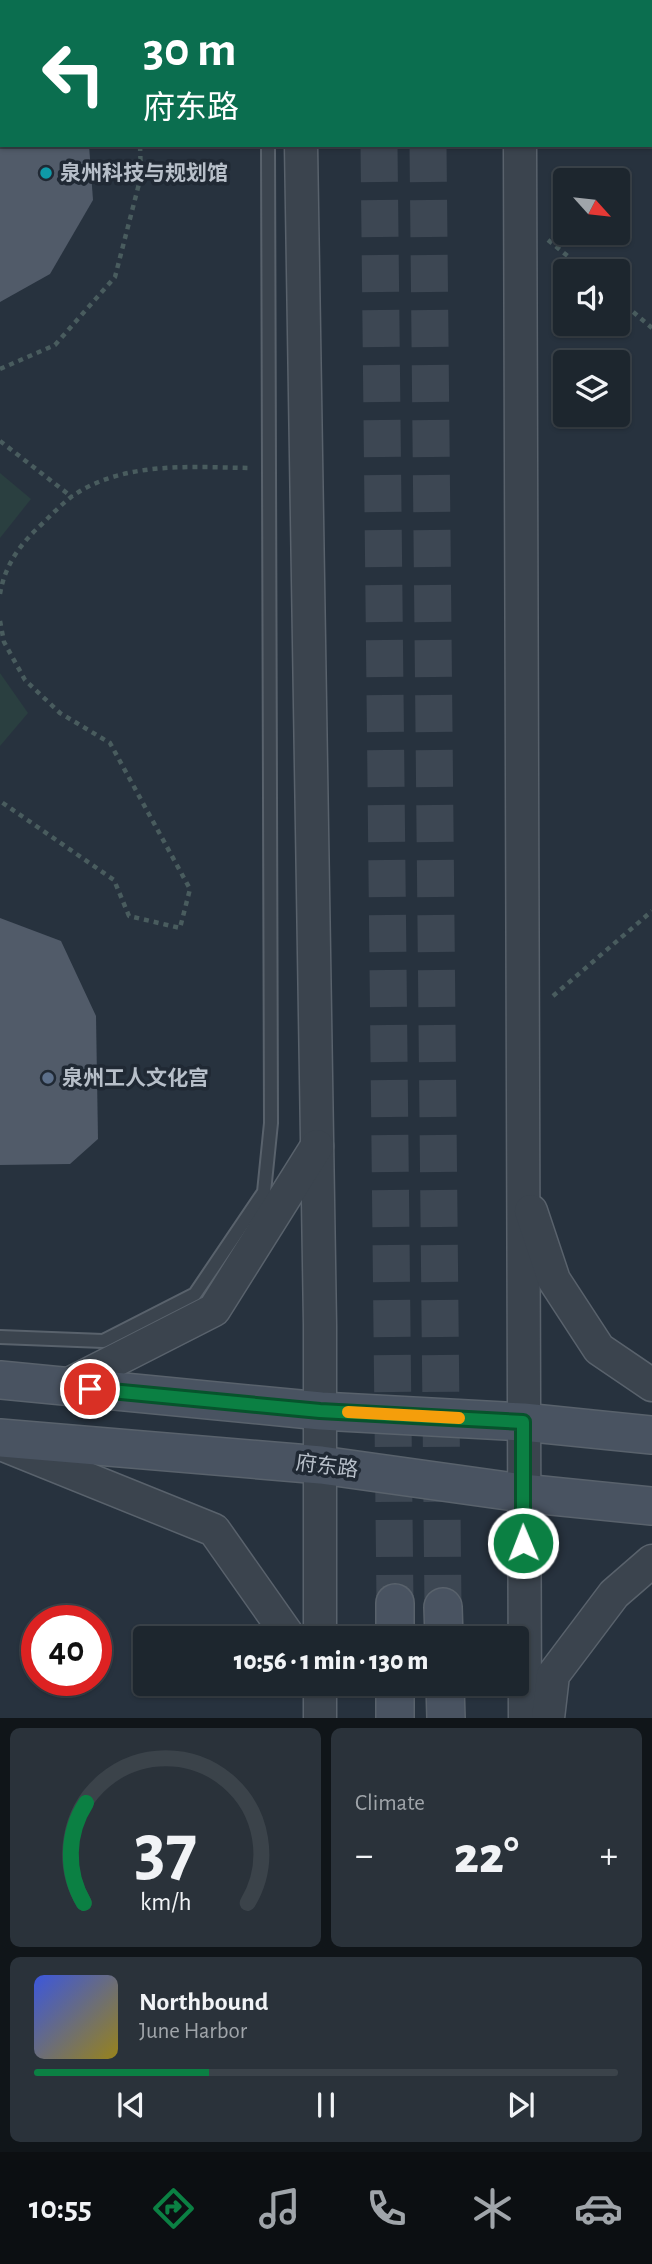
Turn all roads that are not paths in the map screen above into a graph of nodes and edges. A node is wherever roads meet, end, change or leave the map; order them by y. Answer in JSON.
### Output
{"nodes":[{"id":1,"x":268,"y":147,"type":"edge"},
{"id":2,"x":301,"y":147,"type":"edge"},
{"id":3,"x":520,"y":147,"type":"edge"},
{"id":4,"x":317,"y":1146,"type":"junction"},
{"id":5,"x":522,"y":1187,"type":"junction"},
{"id":6,"x":0,"y":1337,"type":"edge"},
{"id":7,"x":0,"y":1380,"type":"edge"},
{"id":8,"x":652,"y":1385,"type":"edge"},
{"id":9,"x":65,"y":1386,"type":"junction"},
{"id":10,"x":320,"y":1411,"type":"junction"},
{"id":11,"x":523,"y":1422,"type":"junction"},
{"id":12,"x":652,"y":1435,"type":"edge"},
{"id":13,"x":0,"y":1441,"type":"edge"},
{"id":14,"x":321,"y":1465,"type":"junction"},
{"id":15,"x":523,"y":1493,"type":"junction"},
{"id":16,"x":652,"y":1506,"type":"edge"},
{"id":17,"x":652,"y":1561,"type":"edge"},
{"id":18,"x":282,"y":1626,"type":"edge"},
{"id":19,"x":320,"y":1626,"type":"edge"},
{"id":20,"x":320,"y":1696,"type":"edge"},
{"id":21,"x":395,"y":1696,"type":"edge"},
{"id":22,"x":445,"y":1696,"type":"edge"},
{"id":23,"x":320,"y":1718,"type":"edge"},
{"id":24,"x":395,"y":1718,"type":"edge"},
{"id":25,"x":446,"y":1718,"type":"edge"},
{"id":26,"x":525,"y":1718,"type":"edge"},
{"id":27,"x":548,"y":1718,"type":"edge"}],
"edges":[{"from":1,"to":6,"type":"lane"},
{"from":2,"to":4,"type":"street"},
{"from":3,"to":5,"type":"street"},
{"from":4,"to":9,"type":"street"},
{"from":4,"to":10,"type":"street"},
{"from":5,"to":8,"type":"street"},
{"from":5,"to":11,"type":"street"},
{"from":7,"to":9,"type":"main road"},
{"from":9,"to":10,"type":"main road"},
{"from":10,"to":11,"type":"main road"},
{"from":10,"to":14,"type":"street"},
{"from":11,"to":12,"type":"main road"},
{"from":11,"to":15,"type":"street"},
{"from":13,"to":14,"type":"main road","name":"府东路"},
{"from":13,"to":18,"type":"street"},
{"from":14,"to":15,"type":"main road","name":"府东路"},
{"from":14,"to":19,"type":"street"},
{"from":15,"to":16,"type":"main road","name":"府东路"},
{"from":15,"to":26,"type":"street"},
{"from":17,"to":27,"type":"street"},
{"from":20,"to":23,"type":"street"},
{"from":21,"to":24,"type":"main road"},
{"from":22,"to":25,"type":"main road"}]}
